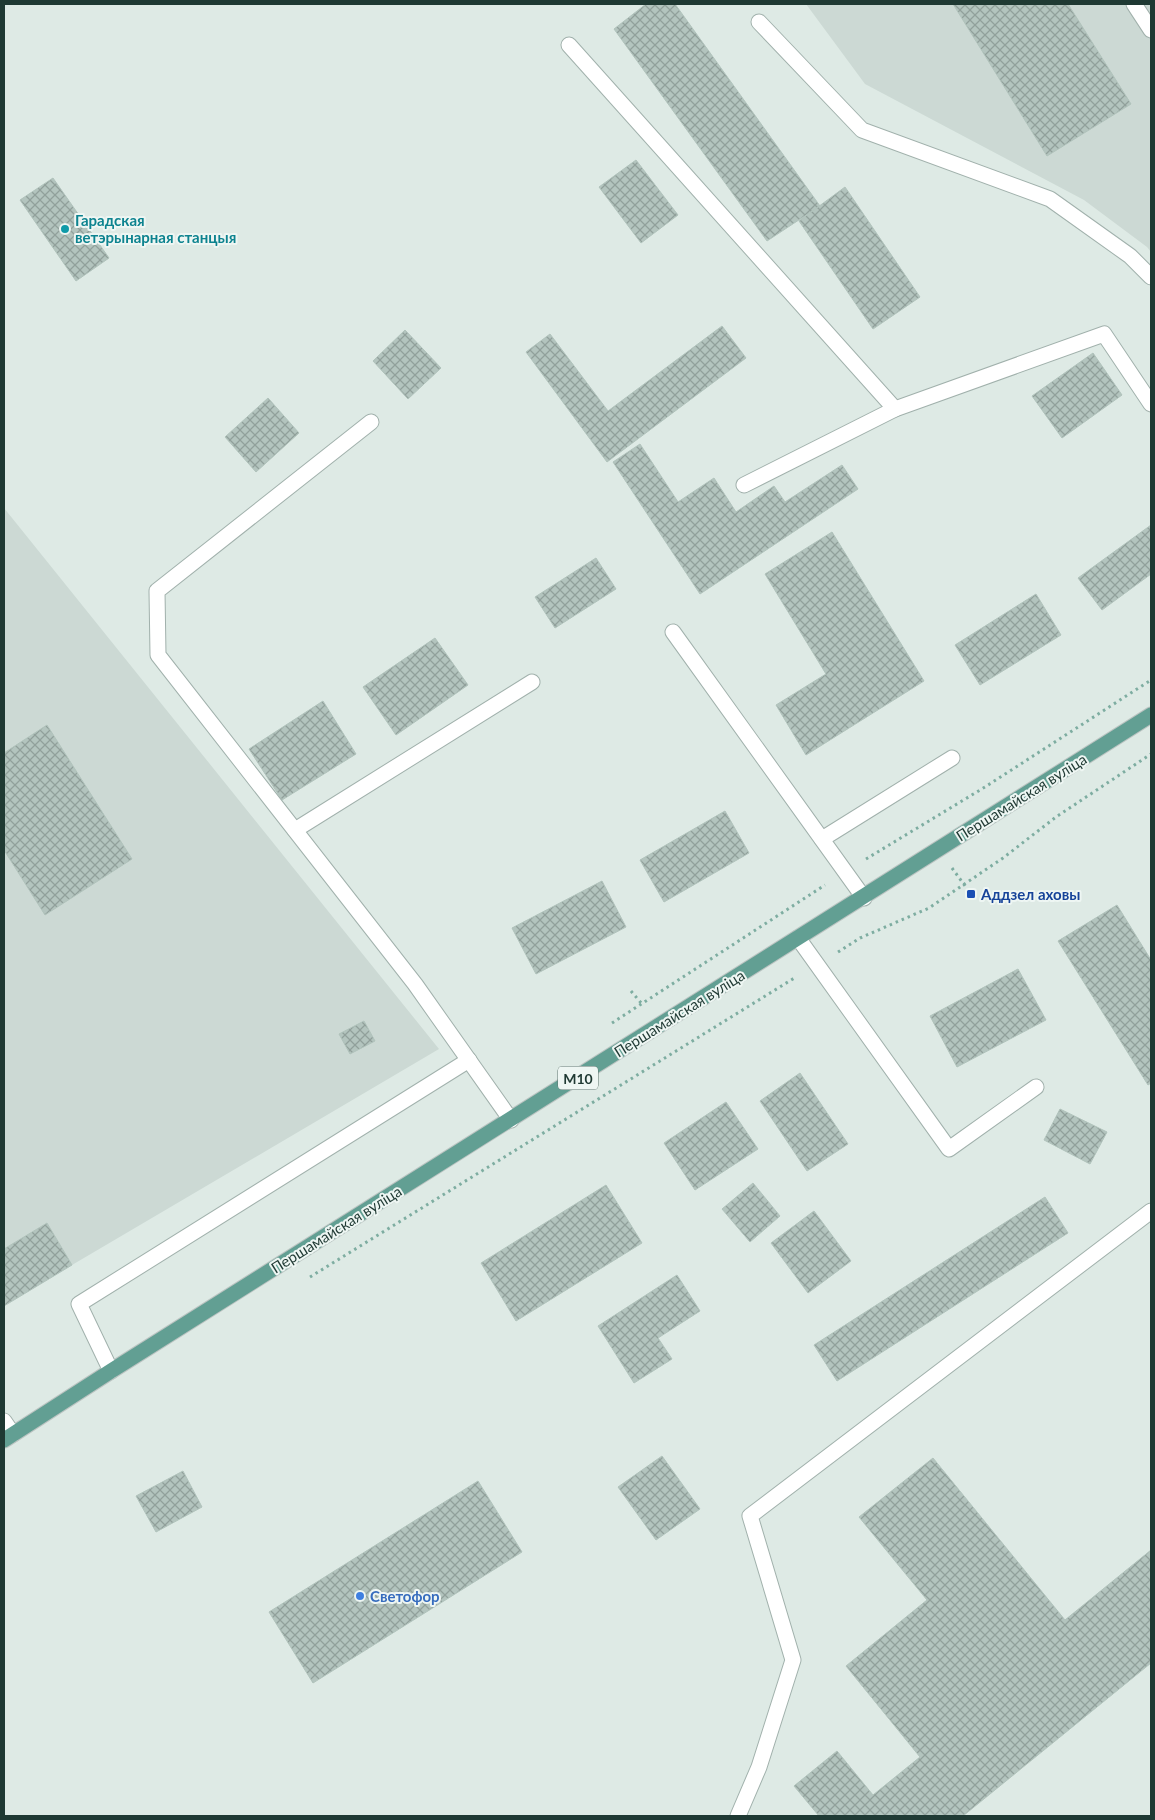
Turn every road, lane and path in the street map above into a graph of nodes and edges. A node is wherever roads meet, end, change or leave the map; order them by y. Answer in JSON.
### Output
{"nodes":[{"id":1,"x":1134,"y":4,"type":"edge"},
{"id":2,"x":759,"y":22,"type":"dead end"},
{"id":3,"x":1151,"y":30,"type":"edge"},
{"id":4,"x":568,"y":45,"type":"dead end"},
{"id":5,"x":1151,"y":276,"type":"edge"},
{"id":6,"x":1151,"y":404,"type":"edge"},
{"id":7,"x":895,"y":408,"type":"junction"},
{"id":8,"x":371,"y":422,"type":"dead end"},
{"id":9,"x":744,"y":485,"type":"dead end"},
{"id":10,"x":674,"y":632,"type":"dead end"},
{"id":11,"x":1151,"y":680,"type":"edge"},
{"id":12,"x":532,"y":682,"type":"dead end"},
{"id":13,"x":1151,"y":715,"type":"edge"},
{"id":14,"x":1151,"y":754,"type":"edge"},
{"id":15,"x":952,"y":758,"type":"dead end"},
{"id":16,"x":294,"y":830,"type":"junction"},
{"id":17,"x":822,"y":839,"type":"junction"},
{"id":18,"x":938,"y":850,"type":"junction"},
{"id":19,"x":846,"y":871,"type":"junction"},
{"id":20,"x":964,"y":884,"type":"junction"},
{"id":21,"x":971,"y":894,"type":"dead end"},
{"id":22,"x":864,"y":898,"type":"junction"},
{"id":23,"x":798,"y":938,"type":"junction"},
{"id":24,"x":818,"y":964,"type":"junction"},
{"id":25,"x":609,"y":1025,"type":"dead end"},
{"id":26,"x":469,"y":1060,"type":"junction"},
{"id":27,"x":1036,"y":1087,"type":"dead end"},
{"id":28,"x":511,"y":1120,"type":"junction"},
{"id":29,"x":1151,"y":1211,"type":"edge"},
{"id":30,"x":303,"y":1281,"type":"dead end"},
{"id":31,"x":111,"y":1371,"type":"junction"},
{"id":32,"x":4,"y":1421,"type":"edge"},
{"id":33,"x":8,"y":1437,"type":"edge"},
{"id":34,"x":738,"y":1816,"type":"edge"}],
"edges":[{"from":1,"to":3,"type":"street"},
{"from":2,"to":5,"type":"street"},
{"from":4,"to":7,"type":"street"},
{"from":6,"to":7,"type":"street"},
{"from":7,"to":9,"type":"street"},
{"from":8,"to":16,"type":"street"},
{"from":10,"to":17,"type":"street"},
{"from":11,"to":19,"type":"path"},
{"from":12,"to":16,"type":"street"},
{"from":13,"to":18,"type":"main road","name":"Першамайская вуліца","number":"М10"},
{"from":14,"to":20,"type":"path"},
{"from":15,"to":17,"type":"street"},
{"from":16,"to":26,"type":"street"},
{"from":17,"to":19,"type":"street"},
{"from":18,"to":20,"type":"path"},
{"from":18,"to":22,"type":"main road","name":"Першамайская вуліца","number":"М10"},
{"from":19,"to":22,"type":"street"},
{"from":19,"to":25,"type":"path"},
{"from":20,"to":21,"type":"path"},
{"from":20,"to":24,"type":"path"},
{"from":22,"to":23,"type":"main road","name":"Першамайская вуліца","number":"М10"},
{"from":23,"to":24,"type":"street"},
{"from":23,"to":28,"type":"main road","name":"Першамайская вуліца","number":"М10"},
{"from":24,"to":27,"type":"street"},
{"from":24,"to":30,"type":"path"},
{"from":26,"to":28,"type":"street"},
{"from":26,"to":31,"type":"street"},
{"from":28,"to":31,"type":"main road","name":"Першамайская вуліца","number":"М10"},
{"from":29,"to":34,"type":"street"},
{"from":31,"to":33,"type":"main road","name":"Першамайская вуліца","number":"М10"},
{"from":32,"to":33,"type":"street"}]}
